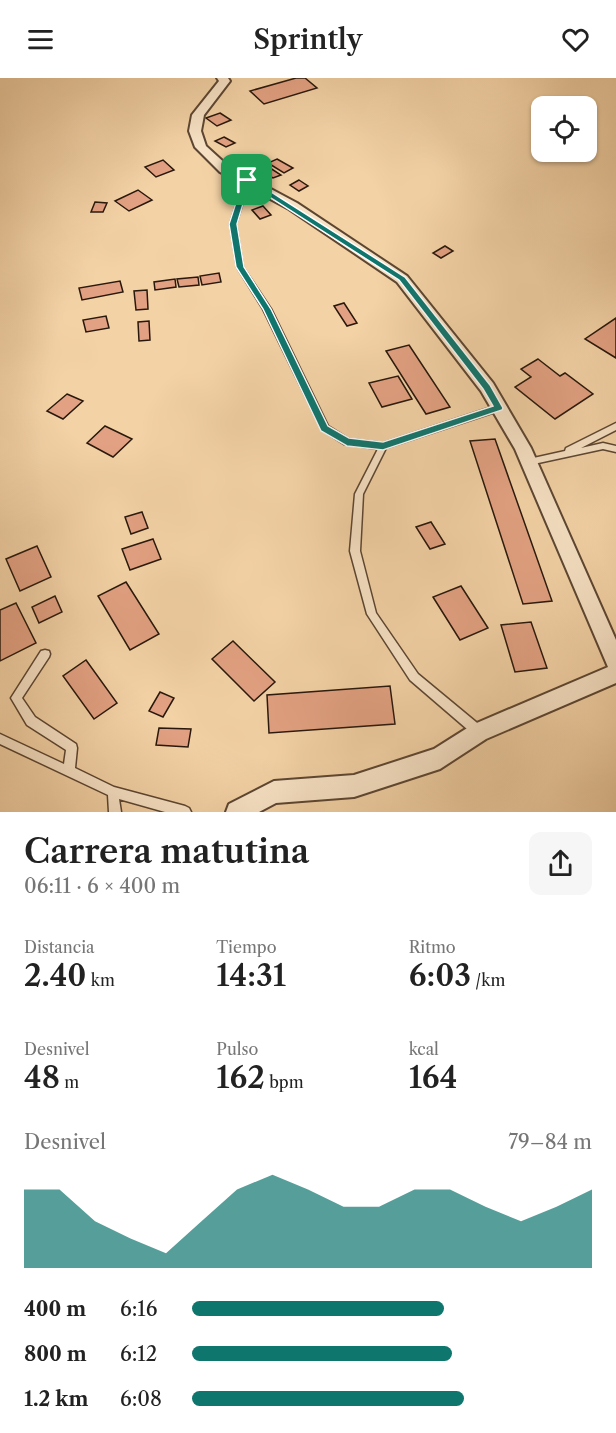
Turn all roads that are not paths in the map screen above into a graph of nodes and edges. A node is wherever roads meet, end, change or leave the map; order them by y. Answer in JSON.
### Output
{"nodes":[{"id":1,"x":226,"y":79,"type":"edge"},
{"id":2,"x":247,"y":180,"type":"junction"},
{"id":3,"x":498,"y":408,"type":"junction"},
{"id":4,"x":616,"y":426,"type":"edge"},
{"id":5,"x":383,"y":446,"type":"junction"},
{"id":6,"x":616,"y":449,"type":"edge"},
{"id":7,"x":558,"y":455,"type":"junction"},
{"id":8,"x":529,"y":462,"type":"junction"},
{"id":9,"x":45,"y":654,"type":"dead end"},
{"id":10,"x":616,"y":663,"type":"edge"},
{"id":11,"x":616,"y":673,"type":"edge"},
{"id":12,"x":479,"y":732,"type":"junction"},
{"id":13,"x":0,"y":739,"type":"edge"},
{"id":14,"x":69,"y":770,"type":"junction"},
{"id":15,"x":113,"y":792,"type":"junction"},
{"id":16,"x":115,"y":812,"type":"edge"},
{"id":17,"x":185,"y":812,"type":"edge"},
{"id":18,"x":237,"y":812,"type":"edge"}],
"edges":[{"from":1,"to":2,"type":"street"},
{"from":2,"to":3,"type":"street"},
{"from":2,"to":5,"type":"lane"},
{"from":3,"to":5,"type":"lane"},
{"from":3,"to":8,"type":"street"},
{"from":4,"to":7,"type":"lane"},
{"from":5,"to":12,"type":"lane"},
{"from":6,"to":7,"type":"lane"},
{"from":7,"to":8,"type":"lane"},
{"from":8,"to":10,"type":"street"},
{"from":9,"to":14,"type":"lane"},
{"from":11,"to":12,"type":"street"},
{"from":12,"to":18,"type":"street"},
{"from":13,"to":14,"type":"lane"},
{"from":14,"to":15,"type":"lane"},
{"from":15,"to":16,"type":"lane"},
{"from":15,"to":17,"type":"lane"}]}
